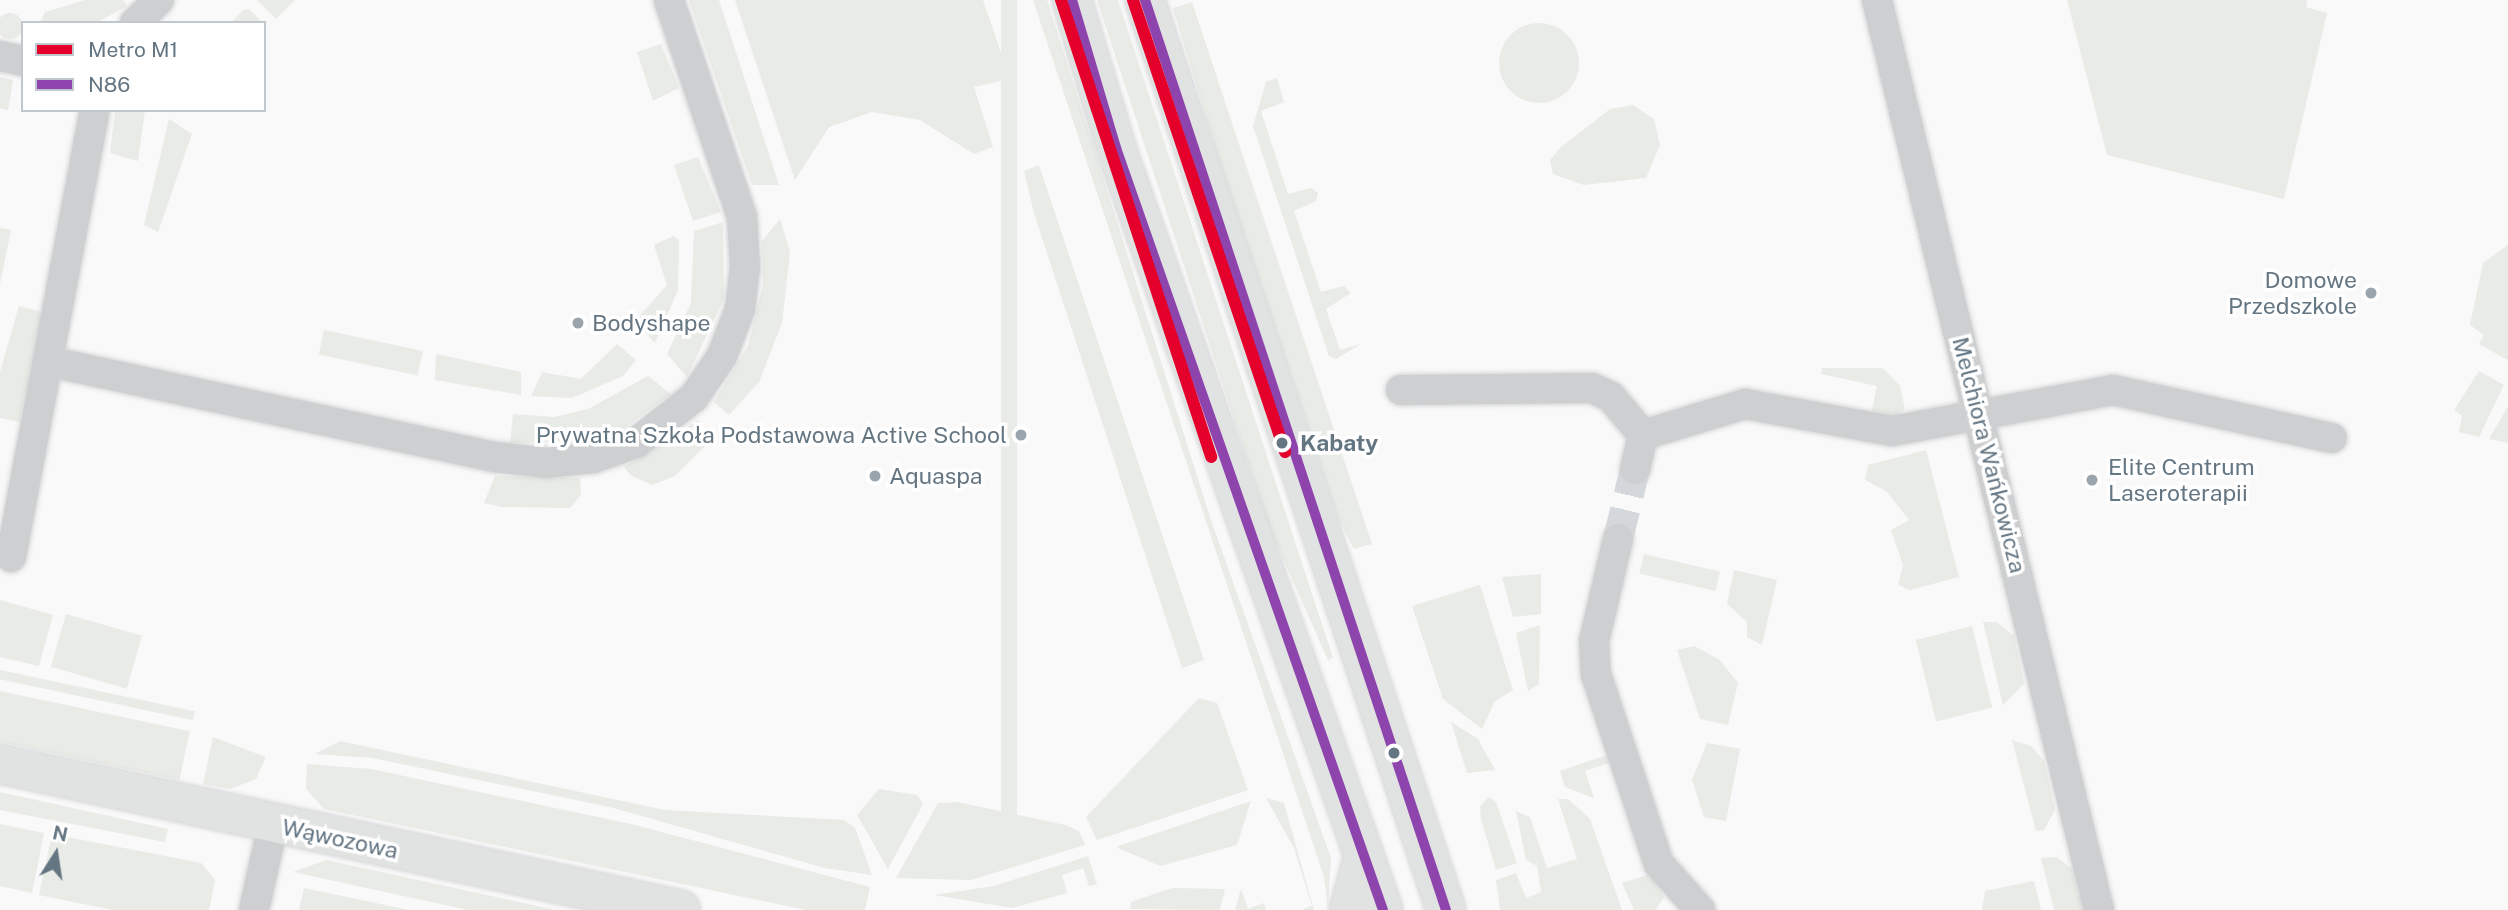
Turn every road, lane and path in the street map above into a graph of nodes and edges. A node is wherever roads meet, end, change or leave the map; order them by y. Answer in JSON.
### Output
{"nodes":[{"id":1,"x":159,"y":0,"type":"edge"},
{"id":2,"x":669,"y":0,"type":"edge"},
{"id":3,"x":1072,"y":0,"type":"edge"},
{"id":4,"x":1145,"y":0,"type":"edge"},
{"id":5,"x":1877,"y":0,"type":"edge"},
{"id":6,"x":137,"y":21,"type":"edge"},
{"id":7,"x":0,"y":56,"type":"edge"},
{"id":8,"x":21,"y":61,"type":"edge"},
{"id":9,"x":95,"y":112,"type":"edge"},
{"id":10,"x":51,"y":362,"type":"junction"},
{"id":11,"x":1401,"y":390,"type":"dead end"},
{"id":12,"x":1979,"y":416,"type":"junction"},
{"id":13,"x":1643,"y":435,"type":"junction"},
{"id":14,"x":2332,"y":438,"type":"dead end"},
{"id":15,"x":1635,"y":469,"type":"tunnel mouth"},
{"id":16,"x":1618,"y":539,"type":"tunnel mouth"},
{"id":17,"x":11,"y":558,"type":"dead end"},
{"id":18,"x":0,"y":764,"type":"edge"},
{"id":19,"x":272,"y":825,"type":"junction"},
{"id":20,"x":1364,"y":855,"type":"junction"},
{"id":21,"x":254,"y":910,"type":"edge"},
{"id":22,"x":681,"y":910,"type":"edge"},
{"id":23,"x":1349,"y":910,"type":"edge"},
{"id":24,"x":1383,"y":910,"type":"edge"},
{"id":25,"x":1446,"y":910,"type":"edge"},
{"id":26,"x":1700,"y":910,"type":"edge"},
{"id":27,"x":2099,"y":910,"type":"edge"}],
"edges":[{"from":1,"to":6,"type":"street"},
{"from":2,"to":10,"type":"street"},
{"from":3,"to":20,"type":"street"},
{"from":4,"to":25,"type":"street"},
{"from":5,"to":12,"type":"street","name":"Melchiora Wańkowicza"},
{"from":7,"to":8,"type":"street"},
{"from":9,"to":10,"type":"street"},
{"from":10,"to":17,"type":"street"},
{"from":11,"to":13,"type":"street"},
{"from":12,"to":13,"type":"street"},
{"from":12,"to":14,"type":"street"},
{"from":12,"to":27,"type":"street","name":"Melchiora Wańkowicza"},
{"from":13,"to":15,"type":"street"},
{"from":16,"to":26,"type":"street"},
{"from":18,"to":19,"type":"street","name":"Wąwozowa"},
{"from":19,"to":21,"type":"street"},
{"from":19,"to":22,"type":"street","name":"Wąwozowa"},
{"from":20,"to":23,"type":"street"},
{"from":20,"to":24,"type":"street"}]}
